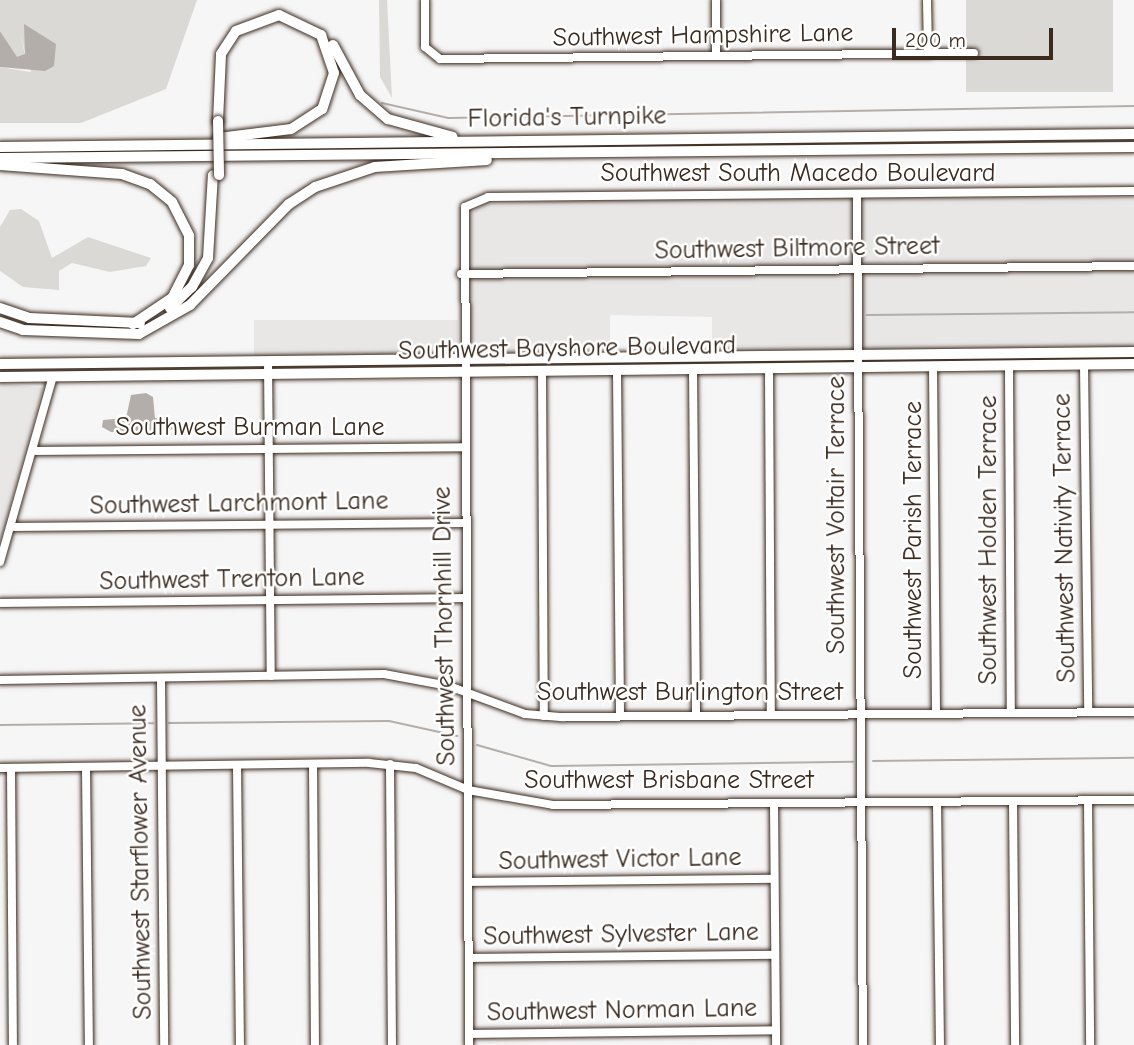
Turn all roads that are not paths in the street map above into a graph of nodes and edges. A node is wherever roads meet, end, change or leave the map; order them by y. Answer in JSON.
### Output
{"nodes":[{"id":1,"x":425,"y":0,"type":"edge"},
{"id":2,"x":716,"y":0,"type":"edge"},
{"id":3,"x":927,"y":0,"type":"edge"},
{"id":4,"x":974,"y":53,"type":"dead end"},
{"id":5,"x":928,"y":54,"type":"junction"},
{"id":6,"x":716,"y":56,"type":"junction"},
{"id":7,"x":215,"y":121,"type":"junction"},
{"id":8,"x":1134,"y":134,"type":"edge"},
{"id":9,"x":484,"y":141,"type":"junction"},
{"id":10,"x":124,"y":145,"type":"junction"},
{"id":11,"x":0,"y":147,"type":"edge"},
{"id":12,"x":1134,"y":147,"type":"edge"},
{"id":13,"x":573,"y":153,"type":"junction"},
{"id":14,"x":0,"y":158,"type":"edge"},
{"id":15,"x":0,"y":165,"type":"edge"},
{"id":16,"x":216,"y":175,"type":"junction"},
{"id":17,"x":1134,"y":191,"type":"edge"},
{"id":18,"x":856,"y":195,"type":"junction"},
{"id":19,"x":465,"y":207,"type":"joint"},
{"id":20,"x":1134,"y":266,"type":"edge"},
{"id":21,"x":856,"y":269,"type":"junction"},
{"id":22,"x":461,"y":274,"type":"junction"},
{"id":23,"x":0,"y":308,"type":"edge"},
{"id":24,"x":178,"y":314,"type":"junction"},
{"id":25,"x":0,"y":321,"type":"edge"},
{"id":26,"x":134,"y":324,"type":"junction"},
{"id":27,"x":1134,"y":352,"type":"edge"},
{"id":28,"x":1069,"y":353,"type":"junction"},
{"id":29,"x":1003,"y":354,"type":"junction"},
{"id":30,"x":857,"y":356,"type":"junction"},
{"id":31,"x":672,"y":357,"type":"junction"},
{"id":32,"x":600,"y":358,"type":"junction"},
{"id":33,"x":463,"y":359,"type":"junction"},
{"id":34,"x":268,"y":361,"type":"junction"},
{"id":35,"x":48,"y":363,"type":"junction"},
{"id":36,"x":108,"y":363,"type":"junction"},
{"id":37,"x":0,"y":364,"type":"edge"},
{"id":38,"x":1134,"y":364,"type":"edge"},
{"id":39,"x":1084,"y":365,"type":"junction"},
{"id":40,"x":947,"y":366,"type":"junction"},
{"id":41,"x":1009,"y":366,"type":"junction"},
{"id":42,"x":857,"y":367,"type":"junction"},
{"id":43,"x":933,"y":367,"type":"junction"},
{"id":44,"x":769,"y":368,"type":"junction"},
{"id":45,"x":693,"y":369,"type":"junction"},
{"id":46,"x":542,"y":370,"type":"junction"},
{"id":47,"x":556,"y":370,"type":"junction"},
{"id":48,"x":617,"y":370,"type":"junction"},
{"id":49,"x":463,"y":372,"type":"junction"},
{"id":50,"x":268,"y":373,"type":"junction"},
{"id":51,"x":53,"y":376,"type":"junction"},
{"id":52,"x":3,"y":377,"type":"edge"},
{"id":53,"x":464,"y":447,"type":"junction"},
{"id":54,"x":268,"y":449,"type":"junction"},
{"id":55,"x":36,"y":451,"type":"junction"},
{"id":56,"x":464,"y":523,"type":"junction"},
{"id":57,"x":269,"y":525,"type":"junction"},
{"id":58,"x":14,"y":527,"type":"junction"},
{"id":59,"x":0,"y":562,"type":"edge"},
{"id":60,"x":465,"y":598,"type":"junction"},
{"id":61,"x":270,"y":600,"type":"junction"},
{"id":62,"x":0,"y":603,"type":"edge"},
{"id":63,"x":271,"y":676,"type":"junction"},
{"id":64,"x":161,"y":678,"type":"junction"},
{"id":65,"x":0,"y":680,"type":"edge"},
{"id":66,"x":466,"y":692,"type":"junction"},
{"id":67,"x":1088,"y":712,"type":"junction"},
{"id":68,"x":1134,"y":712,"type":"edge"},
{"id":69,"x":1011,"y":713,"type":"junction"},
{"id":70,"x":936,"y":714,"type":"junction"},
{"id":71,"x":771,"y":715,"type":"junction"},
{"id":72,"x":860,"y":715,"type":"junction"},
{"id":73,"x":544,"y":716,"type":"junction"},
{"id":74,"x":620,"y":716,"type":"junction"},
{"id":75,"x":696,"y":716,"type":"junction"},
{"id":76,"x":313,"y":764,"type":"junction"},
{"id":77,"x":390,"y":764,"type":"junction"},
{"id":78,"x":161,"y":765,"type":"junction"},
{"id":79,"x":237,"y":765,"type":"junction"},
{"id":80,"x":86,"y":767,"type":"junction"},
{"id":81,"x":0,"y":768,"type":"edge"},
{"id":82,"x":11,"y":768,"type":"junction"},
{"id":83,"x":468,"y":790,"type":"junction"},
{"id":84,"x":1088,"y":800,"type":"junction"},
{"id":85,"x":1134,"y":800,"type":"edge"},
{"id":86,"x":1013,"y":801,"type":"junction"},
{"id":87,"x":937,"y":802,"type":"junction"},
{"id":88,"x":861,"y":803,"type":"junction"},
{"id":89,"x":774,"y":804,"type":"junction"},
{"id":90,"x":773,"y":879,"type":"junction"},
{"id":91,"x":468,"y":882,"type":"junction"},
{"id":92,"x":774,"y":955,"type":"junction"},
{"id":93,"x":469,"y":958,"type":"junction"},
{"id":94,"x":776,"y":1030,"type":"junction"},
{"id":95,"x":469,"y":1034,"type":"junction"},
{"id":96,"x":13,"y":1045,"type":"edge"},
{"id":97,"x":89,"y":1045,"type":"edge"},
{"id":98,"x":164,"y":1045,"type":"edge"},
{"id":99,"x":240,"y":1045,"type":"edge"},
{"id":100,"x":315,"y":1045,"type":"edge"},
{"id":101,"x":392,"y":1045,"type":"edge"},
{"id":102,"x":469,"y":1045,"type":"edge"},
{"id":103,"x":776,"y":1045,"type":"edge"},
{"id":104,"x":863,"y":1045,"type":"edge"},
{"id":105,"x":940,"y":1045,"type":"edge"},
{"id":106,"x":1015,"y":1045,"type":"edge"},
{"id":107,"x":1090,"y":1045,"type":"edge"}],
"edges":[{"from":1,"to":6,"type":"street","name":"Southwest Hampshire Lane"},
{"from":2,"to":6,"type":"street"},
{"from":3,"to":5,"type":"street"},
{"from":4,"to":5,"type":"street","name":"Southwest Hampshire Lane"},
{"from":5,"to":6,"type":"street","name":"Southwest Hampshire Lane"},
{"from":7,"to":9,"type":"highway"},
{"from":7,"to":10,"type":"highway"},
{"from":7,"to":16,"type":"highway","bridge":true},
{"from":8,"to":9,"type":"highway","name":"Florida's Turnpike"},
{"from":9,"to":10,"type":"highway","name":"Florida's Turnpike"},
{"from":10,"to":11,"type":"highway","name":"Florida's Turnpike"},
{"from":12,"to":13,"type":"highway","name":"Florida's Turnpike"},
{"from":13,"to":14,"type":"highway","name":"Florida's Turnpike"},
{"from":13,"to":24,"type":"highway"},
{"from":15,"to":26,"type":"highway"},
{"from":16,"to":24,"type":"highway"},
{"from":16,"to":26,"type":"highway"},
{"from":17,"to":18,"type":"street","name":"Southwest South Macedo Boulevard"},
{"from":18,"to":19,"type":"street","name":"Southwest South Macedo Boulevard"},
{"from":18,"to":21,"type":"street","name":"Southwest Voltair Terrace"},
{"from":19,"to":22,"type":"street","name":"Southwest Thornhill Drive"},
{"from":20,"to":21,"type":"street","name":"Southwest Biltmore Street"},
{"from":21,"to":22,"type":"street","name":"Southwest Biltmore Street"},
{"from":21,"to":30,"type":"street","name":"Southwest Voltair Terrace"},
{"from":22,"to":33,"type":"street","name":"Southwest Thornhill Drive"},
{"from":23,"to":26,"type":"highway"},
{"from":24,"to":25,"type":"highway"},
{"from":27,"to":28,"type":"main road","name":"Southwest Bayshore Boulevard"},
{"from":28,"to":29,"type":"main road","name":"Southwest Bayshore Boulevard"},
{"from":28,"to":41,"type":"main road"},
{"from":29,"to":30,"type":"main road","name":"Southwest Bayshore Boulevard"},
{"from":29,"to":40,"type":"main road"},
{"from":30,"to":31,"type":"main road","name":"Southwest Bayshore Boulevard"},
{"from":30,"to":42,"type":"street","name":"Southwest Voltair Terrace"},
{"from":31,"to":32,"type":"main road","name":"Southwest Bayshore Boulevard"},
{"from":31,"to":48,"type":"main road"},
{"from":32,"to":33,"type":"main road","name":"Southwest Bayshore Boulevard"},
{"from":32,"to":47,"type":"main road"},
{"from":33,"to":34,"type":"main road","name":"Southwest Bayshore Boulevard"},
{"from":33,"to":49,"type":"street","name":"Southwest Thornhill Drive"},
{"from":34,"to":36,"type":"main road","name":"Southwest Bayshore Boulevard"},
{"from":34,"to":50,"type":"street"},
{"from":35,"to":36,"type":"main road","name":"Southwest Bayshore Boulevard"},
{"from":35,"to":37,"type":"main road","name":"Southwest Bayshore Boulevard"},
{"from":35,"to":52,"type":"main road"},
{"from":36,"to":51,"type":"main road"},
{"from":38,"to":39,"type":"main road","name":"Southwest Bayshore Boulevard"},
{"from":39,"to":41,"type":"main road","name":"Southwest Bayshore Boulevard"},
{"from":39,"to":67,"type":"street","name":"Southwest Nativity Terrace"},
{"from":40,"to":41,"type":"main road","name":"Southwest Bayshore Boulevard"},
{"from":40,"to":43,"type":"main road","name":"Southwest Bayshore Boulevard"},
{"from":41,"to":69,"type":"street","name":"Southwest Holden Terrace"},
{"from":42,"to":43,"type":"main road","name":"Southwest Bayshore Boulevard"},
{"from":42,"to":44,"type":"main road","name":"Southwest Bayshore Boulevard"},
{"from":42,"to":72,"type":"street","name":"Southwest Voltair Terrace"},
{"from":43,"to":70,"type":"street","name":"Southwest Parish Terrace"},
{"from":44,"to":45,"type":"main road","name":"Southwest Bayshore Boulevard"},
{"from":44,"to":71,"type":"street"},
{"from":45,"to":48,"type":"main road","name":"Southwest Bayshore Boulevard"},
{"from":45,"to":75,"type":"street"},
{"from":46,"to":47,"type":"main road","name":"Southwest Bayshore Boulevard"},
{"from":46,"to":49,"type":"main road","name":"Southwest Bayshore Boulevard"},
{"from":46,"to":73,"type":"street"},
{"from":47,"to":48,"type":"main road","name":"Southwest Bayshore Boulevard"},
{"from":48,"to":74,"type":"street"},
{"from":49,"to":50,"type":"main road","name":"Southwest Bayshore Boulevard"},
{"from":49,"to":53,"type":"street","name":"Southwest Thornhill Drive"},
{"from":50,"to":51,"type":"main road","name":"Southwest Bayshore Boulevard"},
{"from":50,"to":54,"type":"street"},
{"from":51,"to":52,"type":"main road","name":"Southwest Bayshore Boulevard"},
{"from":51,"to":55,"type":"street"},
{"from":53,"to":54,"type":"street","name":"Southwest Burman Lane"},
{"from":53,"to":56,"type":"street","name":"Southwest Thornhill Drive"},
{"from":54,"to":55,"type":"street","name":"Southwest Burman Lane"},
{"from":54,"to":57,"type":"street"},
{"from":55,"to":58,"type":"street"},
{"from":56,"to":57,"type":"street","name":"Southwest Larchmont Lane"},
{"from":56,"to":60,"type":"street","name":"Southwest Thornhill Drive"},
{"from":57,"to":58,"type":"street","name":"Southwest Larchmont Lane"},
{"from":57,"to":61,"type":"street"},
{"from":58,"to":59,"type":"street"},
{"from":60,"to":61,"type":"street","name":"Southwest Trenton Lane"},
{"from":60,"to":66,"type":"street","name":"Southwest Thornhill Drive"},
{"from":61,"to":62,"type":"street","name":"Southwest Trenton Lane"},
{"from":61,"to":63,"type":"street"},
{"from":63,"to":64,"type":"street","name":"Southwest Burlington Street"},
{"from":63,"to":66,"type":"street","name":"Southwest Burlington Street"},
{"from":64,"to":65,"type":"street","name":"Southwest Burlington Street"},
{"from":64,"to":78,"type":"street","name":"Southwest Starflower Avenue"},
{"from":66,"to":73,"type":"street","name":"Southwest Burlington Street"},
{"from":66,"to":83,"type":"street","name":"Southwest Thornhill Drive"},
{"from":67,"to":68,"type":"street","name":"Southwest Burlington Street"},
{"from":67,"to":69,"type":"street","name":"Southwest Burlington Street"},
{"from":69,"to":70,"type":"street","name":"Southwest Burlington Street"},
{"from":70,"to":72,"type":"street","name":"Southwest Burlington Street"},
{"from":71,"to":72,"type":"street","name":"Southwest Burlington Street"},
{"from":71,"to":75,"type":"street","name":"Southwest Burlington Street"},
{"from":72,"to":88,"type":"street","name":"Southwest Voltair Terrace"},
{"from":73,"to":74,"type":"street","name":"Southwest Burlington Street"},
{"from":74,"to":75,"type":"street","name":"Southwest Burlington Street"},
{"from":76,"to":77,"type":"street","name":"Southwest Brisbane Street"},
{"from":76,"to":79,"type":"street","name":"Southwest Brisbane Street"},
{"from":76,"to":100,"type":"street"},
{"from":77,"to":83,"type":"street","name":"Southwest Brisbane Street"},
{"from":77,"to":101,"type":"street"},
{"from":78,"to":79,"type":"street","name":"Southwest Brisbane Street"},
{"from":78,"to":80,"type":"street","name":"Southwest Brisbane Street"},
{"from":78,"to":98,"type":"street","name":"Southwest Starflower Avenue"},
{"from":79,"to":99,"type":"street"},
{"from":80,"to":82,"type":"street","name":"Southwest Brisbane Street"},
{"from":80,"to":97,"type":"street"},
{"from":81,"to":82,"type":"street","name":"Southwest Brisbane Street"},
{"from":82,"to":96,"type":"street"},
{"from":83,"to":89,"type":"street","name":"Southwest Brisbane Street"},
{"from":83,"to":91,"type":"street","name":"Southwest Thornhill Drive"},
{"from":84,"to":85,"type":"street","name":"Southwest Brisbane Street"},
{"from":84,"to":86,"type":"street","name":"Southwest Brisbane Street"},
{"from":84,"to":107,"type":"street"},
{"from":86,"to":87,"type":"street","name":"Southwest Brisbane Street"},
{"from":86,"to":106,"type":"street"},
{"from":87,"to":88,"type":"street","name":"Southwest Brisbane Street"},
{"from":87,"to":105,"type":"street"},
{"from":88,"to":89,"type":"street","name":"Southwest Brisbane Street"},
{"from":88,"to":104,"type":"street","name":"Southwest Voltair Terrace"},
{"from":89,"to":90,"type":"street"},
{"from":90,"to":91,"type":"street","name":"Southwest Victor Lane"},
{"from":90,"to":92,"type":"street"},
{"from":91,"to":93,"type":"street","name":"Southwest Thornhill Drive"},
{"from":92,"to":93,"type":"street","name":"Southwest Sylvester Lane"},
{"from":92,"to":94,"type":"street"},
{"from":93,"to":95,"type":"street","name":"Southwest Thornhill Drive"},
{"from":94,"to":95,"type":"street","name":"Southwest Norman Lane"},
{"from":94,"to":103,"type":"street"},
{"from":95,"to":102,"type":"street","name":"Southwest Thornhill Drive"}]}
